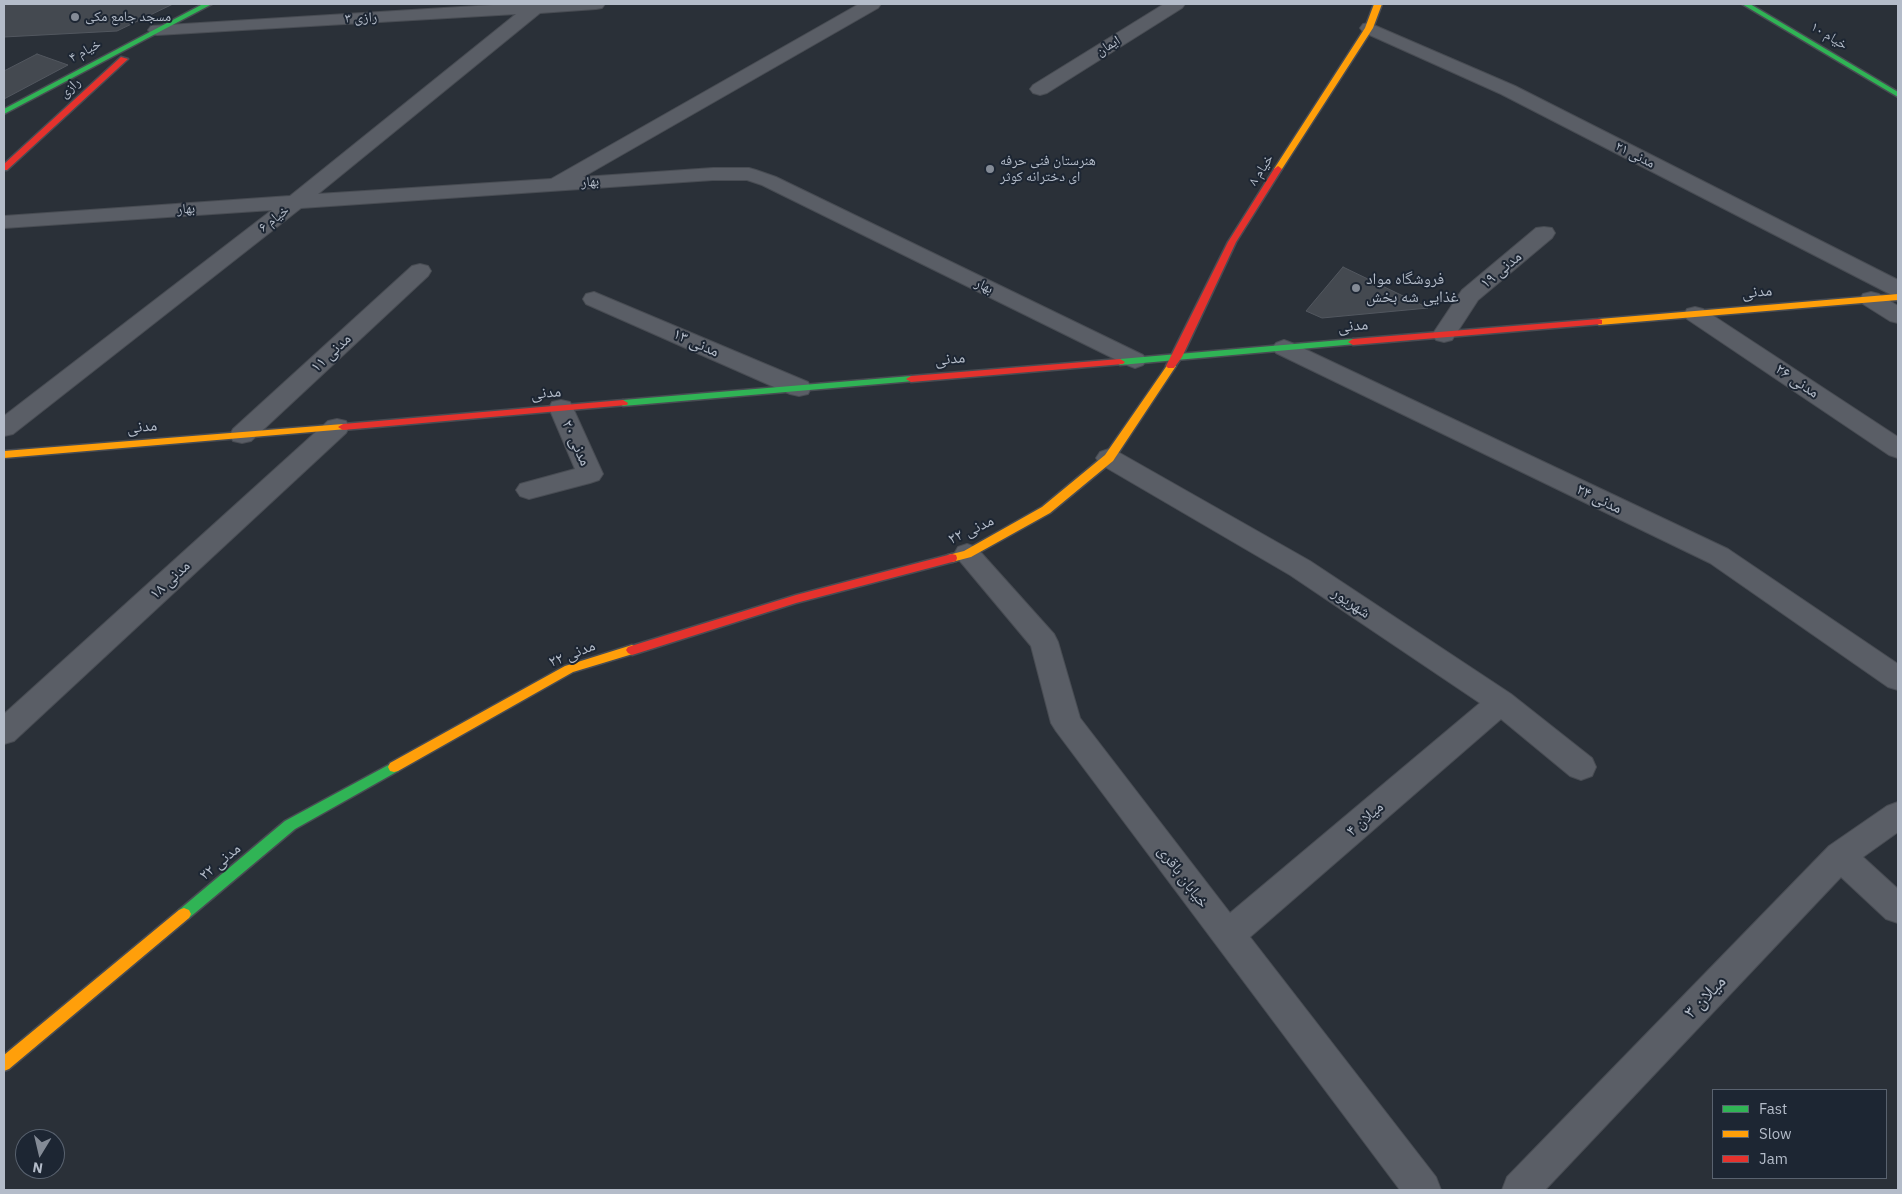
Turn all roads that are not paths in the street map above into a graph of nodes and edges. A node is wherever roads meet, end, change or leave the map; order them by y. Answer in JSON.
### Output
{"nodes":[{"id":1,"x":208,"y":4,"type":"edge"},
{"id":2,"x":596,"y":4,"type":"edge"},
{"id":3,"x":872,"y":4,"type":"edge"},
{"id":4,"x":1176,"y":4,"type":"edge"},
{"id":5,"x":1378,"y":4,"type":"edge"},
{"id":6,"x":1745,"y":4,"type":"edge"},
{"id":7,"x":538,"y":6,"type":"edge"},
{"id":8,"x":1369,"y":28,"type":"junction"},
{"id":9,"x":157,"y":30,"type":"junction"},
{"id":10,"x":1040,"y":88,"type":"dead end"},
{"id":11,"x":1898,"y":95,"type":"edge"},
{"id":12,"x":4,"y":112,"type":"edge"},
{"id":13,"x":4,"y":168,"type":"edge"},
{"id":14,"x":554,"y":184,"type":"junction"},
{"id":15,"x":296,"y":202,"type":"junction"},
{"id":16,"x":4,"y":222,"type":"edge"},
{"id":17,"x":1544,"y":234,"type":"dead end"},
{"id":18,"x":420,"y":271,"type":"dead end"},
{"id":19,"x":1898,"y":289,"type":"edge"},
{"id":20,"x":1898,"y":297,"type":"edge"},
{"id":21,"x":594,"y":299,"type":"dead end"},
{"id":22,"x":1871,"y":299,"type":"junction"},
{"id":23,"x":1696,"y":314,"type":"junction"},
{"id":24,"x":1898,"y":316,"type":"edge"},
{"id":25,"x":1444,"y":335,"type":"junction"},
{"id":26,"x":1284,"y":348,"type":"junction"},
{"id":27,"x":1177,"y":357,"type":"junction"},
{"id":28,"x":1135,"y":360,"type":"junction"},
{"id":29,"x":799,"y":388,"type":"junction"},
{"id":30,"x":561,"y":408,"type":"junction"},
{"id":31,"x":337,"y":427,"type":"junction"},
{"id":32,"x":4,"y":428,"type":"edge"},
{"id":33,"x":242,"y":435,"type":"junction"},
{"id":34,"x":1898,"y":449,"type":"edge"},
{"id":35,"x":4,"y":455,"type":"edge"},
{"id":36,"x":1109,"y":458,"type":"junction"},
{"id":37,"x":529,"y":490,"type":"dead end"},
{"id":38,"x":967,"y":554,"type":"junction"},
{"id":39,"x":1898,"y":679,"type":"edge"},
{"id":40,"x":1501,"y":702,"type":"junction"},
{"id":41,"x":4,"y":732,"type":"edge"},
{"id":42,"x":1581,"y":766,"type":"dead end"},
{"id":43,"x":1898,"y":815,"type":"edge"},
{"id":44,"x":1840,"y":856,"type":"junction"},
{"id":45,"x":1898,"y":909,"type":"edge"},
{"id":46,"x":1228,"y":935,"type":"junction"},
{"id":47,"x":4,"y":1064,"type":"edge"},
{"id":48,"x":1423,"y":1190,"type":"edge"},
{"id":49,"x":1520,"y":1190,"type":"edge"}],
"edges":[{"from":1,"to":9,"type":"street","name":"خیام ۴"},
{"from":2,"to":7,"type":"street","name":"رازی ۳"},
{"from":3,"to":14,"type":"street"},
{"from":4,"to":10,"type":"street","name":"ایمان"},
{"from":5,"to":8,"type":"street","name":"خیام ۸"},
{"from":6,"to":11,"type":"street","name":"خیام ۱۰"},
{"from":7,"to":9,"type":"street","name":"رازی ۳"},
{"from":7,"to":15,"type":"street","name":"خیام ۶"},
{"from":8,"to":19,"type":"street","name":"مدنی ۲۱"},
{"from":8,"to":27,"type":"street","name":"خیام ۸"},
{"from":9,"to":12,"type":"street","name":"خیام ۴"},
{"from":9,"to":13,"type":"street","name":"رازی"},
{"from":14,"to":15,"type":"street","name":"بهار"},
{"from":14,"to":28,"type":"street","name":"بهار"},
{"from":15,"to":16,"type":"street","name":"بهار"},
{"from":15,"to":32,"type":"street","name":"خیام ۶"},
{"from":17,"to":25,"type":"street","name":"مدنی ۱۹"},
{"from":18,"to":33,"type":"street","name":"مدنی ۱۱"},
{"from":20,"to":22,"type":"street","name":"مدنی"},
{"from":21,"to":29,"type":"street","name":"مدنی ۱۳"},
{"from":22,"to":23,"type":"street","name":"مدنی"},
{"from":22,"to":24,"type":"street"},
{"from":23,"to":25,"type":"street","name":"مدنی"},
{"from":23,"to":34,"type":"street","name":"مدنی ۲۶"},
{"from":25,"to":26,"type":"street","name":"مدنی"},
{"from":26,"to":27,"type":"street","name":"مدنی"},
{"from":26,"to":39,"type":"street","name":"مدنی ۲۴"},
{"from":27,"to":28,"type":"street","name":"مدنی"},
{"from":27,"to":36,"type":"street","name":"مدنی ۲۲"},
{"from":28,"to":29,"type":"street","name":"مدنی"},
{"from":29,"to":30,"type":"street","name":"مدنی"},
{"from":30,"to":31,"type":"street","name":"مدنی"},
{"from":30,"to":37,"type":"street","name":"مدنی ۲۰"},
{"from":31,"to":33,"type":"street","name":"مدنی"},
{"from":31,"to":41,"type":"street","name":"مدنی ۱۸"},
{"from":33,"to":35,"type":"street","name":"مدنی"},
{"from":36,"to":38,"type":"street","name":"مدنی ۲۲"},
{"from":36,"to":40,"type":"street","name":"شهریور"},
{"from":38,"to":46,"type":"street","name":"خیابان باقری"},
{"from":38,"to":47,"type":"street","name":"مدنی ۲۲"},
{"from":40,"to":42,"type":"street","name":"شهریور"},
{"from":40,"to":46,"type":"street","name":"میلان ۴"},
{"from":43,"to":44,"type":"street","name":"میلان ۳"},
{"from":44,"to":45,"type":"street"},
{"from":44,"to":49,"type":"street","name":"میلان ۳"},
{"from":46,"to":48,"type":"street","name":"خیابان باقری"}]}
